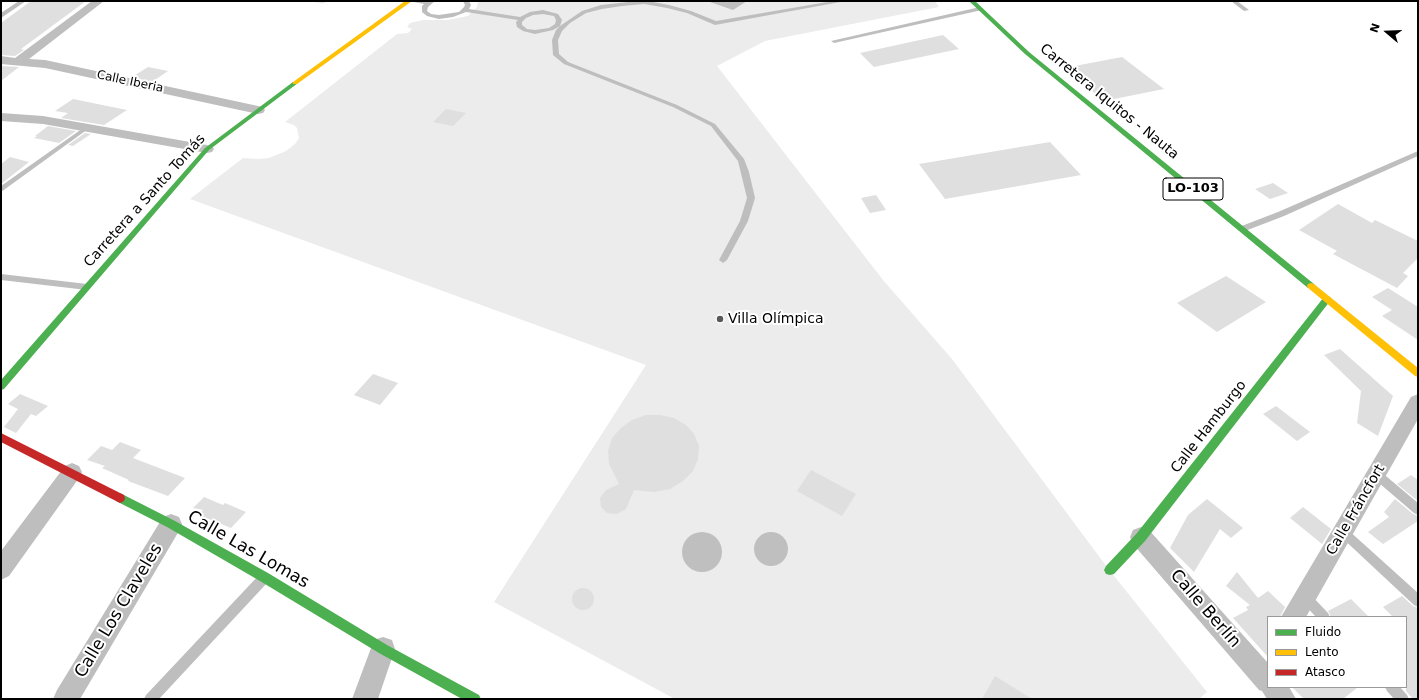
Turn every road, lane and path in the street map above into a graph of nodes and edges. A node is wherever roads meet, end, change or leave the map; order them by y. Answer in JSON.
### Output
{"nodes":[{"id":1,"x":23,"y":1,"type":"edge"},
{"id":2,"x":99,"y":1,"type":"edge"},
{"id":3,"x":312,"y":1,"type":"edge"},
{"id":4,"x":326,"y":1,"type":"edge"},
{"id":5,"x":411,"y":1,"type":"edge"},
{"id":6,"x":466,"y":1,"type":"edge"},
{"id":7,"x":843,"y":1,"type":"edge"},
{"id":8,"x":972,"y":1,"type":"edge"},
{"id":9,"x":1234,"y":1,"type":"edge"},
{"id":10,"x":430,"y":2,"type":"edge"},
{"id":11,"x":980,"y":9,"type":"junction"},
{"id":12,"x":464,"y":10,"type":"junction"},
{"id":13,"x":1246,"y":10,"type":"dead end"},
{"id":14,"x":1,"y":16,"type":"edge"},
{"id":15,"x":520,"y":19,"type":"junction"},
{"id":16,"x":560,"y":26,"type":"junction"},
{"id":17,"x":834,"y":41,"type":"dead end"},
{"id":18,"x":1,"y":60,"type":"edge"},
{"id":19,"x":18,"y":61,"type":"junction"},
{"id":20,"x":258,"y":110,"type":"junction"},
{"id":21,"x":1,"y":117,"type":"edge"},
{"id":22,"x":86,"y":128,"type":"junction"},
{"id":23,"x":207,"y":149,"type":"junction"},
{"id":24,"x":1418,"y":153,"type":"edge"},
{"id":25,"x":1,"y":190,"type":"edge"},
{"id":26,"x":1242,"y":229,"type":"junction"},
{"id":27,"x":724,"y":260,"type":"dead end"},
{"id":28,"x":1,"y":277,"type":"edge"},
{"id":29,"x":87,"y":287,"type":"junction"},
{"id":30,"x":1327,"y":299,"type":"junction"},
{"id":31,"x":1418,"y":373,"type":"edge"},
{"id":32,"x":1,"y":386,"type":"edge"},
{"id":33,"x":1418,"y":402,"type":"edge"},
{"id":34,"x":1,"y":437,"type":"edge"},
{"id":35,"x":72,"y":472,"type":"junction"},
{"id":36,"x":1376,"y":474,"type":"junction"},
{"id":37,"x":1418,"y":510,"type":"edge"},
{"id":38,"x":171,"y":524,"type":"junction"},
{"id":39,"x":1342,"y":532,"type":"junction"},
{"id":40,"x":1141,"y":537,"type":"junction"},
{"id":41,"x":1,"y":569,"type":"edge"},
{"id":42,"x":1110,"y":570,"type":"dead end"},
{"id":43,"x":264,"y":577,"type":"junction"},
{"id":44,"x":1305,"y":597,"type":"junction"},
{"id":45,"x":1418,"y":601,"type":"edge"},
{"id":46,"x":1294,"y":616,"type":"edge"},
{"id":47,"x":1323,"y":616,"type":"edge"},
{"id":48,"x":383,"y":649,"type":"junction"},
{"id":49,"x":1267,"y":675,"type":"edge"},
{"id":50,"x":1276,"y":688,"type":"edge"},
{"id":51,"x":1392,"y":688,"type":"edge"},
{"id":52,"x":66,"y":699,"type":"edge"},
{"id":53,"x":150,"y":699,"type":"edge"},
{"id":54,"x":365,"y":699,"type":"edge"},
{"id":55,"x":475,"y":699,"type":"edge"},
{"id":56,"x":1284,"y":699,"type":"edge"},
{"id":57,"x":1403,"y":699,"type":"edge"}],
"edges":[{"from":1,"to":14,"type":"lane"},
{"from":2,"to":19,"type":"street"},
{"from":3,"to":4,"type":"path"},
{"from":5,"to":10,"type":"lane"},
{"from":5,"to":20,"type":"street","name":"Carretera a Santo Tomás"},
{"from":6,"to":12,"type":"lane"},
{"from":7,"to":16,"type":"lane"},
{"from":8,"to":11,"type":"street","name":"Carretera Iquitos - Nauta","number":"LO-103"},
{"from":9,"to":13,"type":"lane"},
{"from":10,"to":12,"type":"lane"},
{"from":11,"to":17,"type":"lane"},
{"from":11,"to":26,"type":"street","name":"Carretera Iquitos - Nauta","number":"LO-103"},
{"from":12,"to":15,"type":"lane"},
{"from":15,"to":16,"type":"lane"},
{"from":15,"to":16,"type":"lane"},
{"from":16,"to":27,"type":"lane"},
{"from":18,"to":19,"type":"street","name":"Calle Iberia"},
{"from":19,"to":20,"type":"street","name":"Calle Iberia"},
{"from":20,"to":23,"type":"street","name":"Carretera a Santo Tomás"},
{"from":21,"to":22,"type":"street"},
{"from":22,"to":23,"type":"street"},
{"from":22,"to":25,"type":"lane"},
{"from":23,"to":29,"type":"street","name":"Carretera a Santo Tomás"},
{"from":24,"to":26,"type":"lane"},
{"from":26,"to":30,"type":"street","name":"Carretera Iquitos - Nauta","number":"LO-103"},
{"from":28,"to":29,"type":"lane"},
{"from":29,"to":32,"type":"street","name":"Carretera a Santo Tomás"},
{"from":30,"to":31,"type":"street","name":"Carretera Iquitos - Nauta","number":"LO-103"},
{"from":30,"to":40,"type":"street","name":"Calle Hamburgo"},
{"from":33,"to":36,"type":"street","name":"Calle Fráncfort"},
{"from":34,"to":35,"type":"street","name":"Calle Las Lomas"},
{"from":35,"to":38,"type":"street","name":"Calle Las Lomas"},
{"from":35,"to":41,"type":"street"},
{"from":36,"to":37,"type":"lane"},
{"from":36,"to":39,"type":"street","name":"Calle Fráncfort"},
{"from":38,"to":43,"type":"street","name":"Calle Las Lomas"},
{"from":38,"to":52,"type":"street","name":"Calle Los Claveles"},
{"from":39,"to":44,"type":"street","name":"Calle Fráncfort"},
{"from":39,"to":45,"type":"lane"},
{"from":40,"to":42,"type":"street","name":"Calle Hamburgo"},
{"from":40,"to":49,"type":"street","name":"Calle Berlín"},
{"from":43,"to":48,"type":"street","name":"Calle Las Lomas"},
{"from":43,"to":53,"type":"lane"},
{"from":44,"to":46,"type":"street","name":"Calle Fráncfort"},
{"from":44,"to":47,"type":"lane"},
{"from":48,"to":54,"type":"street"},
{"from":48,"to":55,"type":"street","name":"Calle Las Lomas"},
{"from":50,"to":56,"type":"street","name":"Calle Berlín"},
{"from":51,"to":57,"type":"lane"}]}
